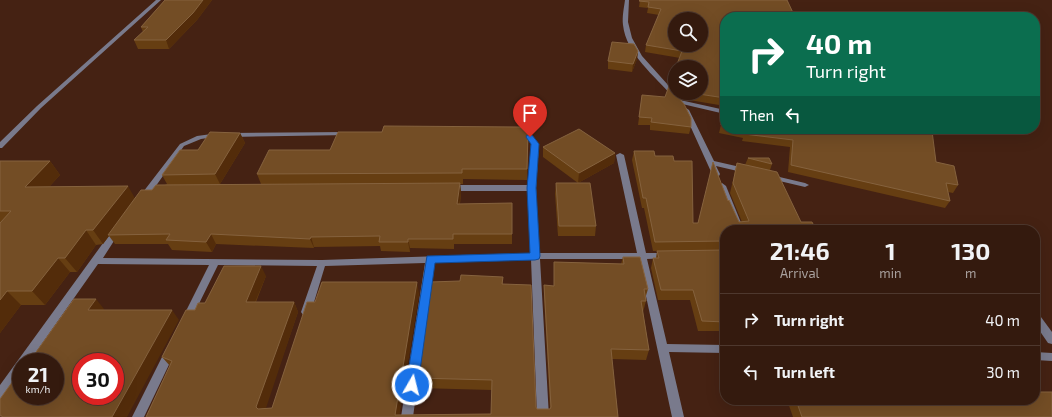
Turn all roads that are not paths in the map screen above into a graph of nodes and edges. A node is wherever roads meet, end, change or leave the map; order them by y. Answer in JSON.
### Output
{"nodes":[{"id":1,"x":159,"y":0,"type":"edge"},
{"id":2,"x":627,"y":0,"type":"edge"},
{"id":3,"x":680,"y":102,"type":"junction"},
{"id":4,"x":720,"y":111,"type":"edge"},
{"id":5,"x":512,"y":132,"type":"edge"},
{"id":6,"x":352,"y":133,"type":"edge"},
{"id":7,"x":0,"y":146,"type":"edge"},
{"id":8,"x":620,"y":155,"type":"dead end"},
{"id":9,"x":712,"y":163,"type":"junction"},
{"id":10,"x":750,"y":172,"type":"edge"},
{"id":11,"x":766,"y":176,"type":"edge"},
{"id":12,"x":804,"y":185,"type":"dead end"},
{"id":13,"x":445,"y":188,"type":"edge"},
{"id":14,"x":532,"y":188,"type":"junction"},
{"id":15,"x":140,"y":203,"type":"edge"},
{"id":16,"x":122,"y":225,"type":"edge"},
{"id":17,"x":738,"y":225,"type":"edge"},
{"id":18,"x":535,"y":256,"type":"junction"},
{"id":19,"x":642,"y":256,"type":"junction"},
{"id":20,"x":672,"y":256,"type":"edge"},
{"id":21,"x":430,"y":259,"type":"junction"},
{"id":22,"x":96,"y":260,"type":"junction"},
{"id":23,"x":215,"y":262,"type":"junction"},
{"id":24,"x":322,"y":262,"type":"junction"},
{"id":25,"x":302,"y":321,"type":"edge"},
{"id":26,"x":1040,"y":323,"type":"edge"},
{"id":27,"x":184,"y":325,"type":"edge"},
{"id":28,"x":1052,"y":340,"type":"edge"},
{"id":29,"x":173,"y":346,"type":"edge"},
{"id":30,"x":663,"y":348,"type":"junction"},
{"id":31,"x":720,"y":349,"type":"edge"},
{"id":32,"x":29,"y":353,"type":"edge"},
{"id":33,"x":1040,"y":356,"type":"edge"},
{"id":34,"x":1052,"y":357,"type":"edge"},
{"id":35,"x":12,"y":377,"type":"edge"},
{"id":36,"x":0,"y":394,"type":"edge"},
{"id":37,"x":138,"y":417,"type":"edge"},
{"id":38,"x":407,"y":417,"type":"edge"},
{"id":39,"x":543,"y":417,"type":"edge"},
{"id":40,"x":678,"y":417,"type":"edge"}],
"edges":[{"from":1,"to":7,"type":"street"},
{"from":2,"to":3,"type":"street"},
{"from":3,"to":4,"type":"street"},
{"from":3,"to":9,"type":"street"},
{"from":5,"to":14,"type":"street"},
{"from":6,"to":15,"type":"street"},
{"from":8,"to":19,"type":"street"},
{"from":9,"to":10,"type":"street"},
{"from":9,"to":17,"type":"street"},
{"from":11,"to":12,"type":"street"},
{"from":13,"to":14,"type":"street"},
{"from":14,"to":18,"type":"street"},
{"from":16,"to":22,"type":"street"},
{"from":18,"to":19,"type":"street"},
{"from":18,"to":21,"type":"street"},
{"from":18,"to":39,"type":"street"},
{"from":19,"to":20,"type":"street"},
{"from":19,"to":30,"type":"street"},
{"from":21,"to":24,"type":"street"},
{"from":21,"to":38,"type":"street"},
{"from":22,"to":23,"type":"street"},
{"from":22,"to":32,"type":"street"},
{"from":23,"to":24,"type":"street"},
{"from":23,"to":27,"type":"street"},
{"from":24,"to":25,"type":"street"},
{"from":26,"to":28,"type":"street"},
{"from":29,"to":37,"type":"street"},
{"from":30,"to":31,"type":"street"},
{"from":30,"to":40,"type":"street"},
{"from":33,"to":34,"type":"street"},
{"from":35,"to":36,"type":"street"}]}
